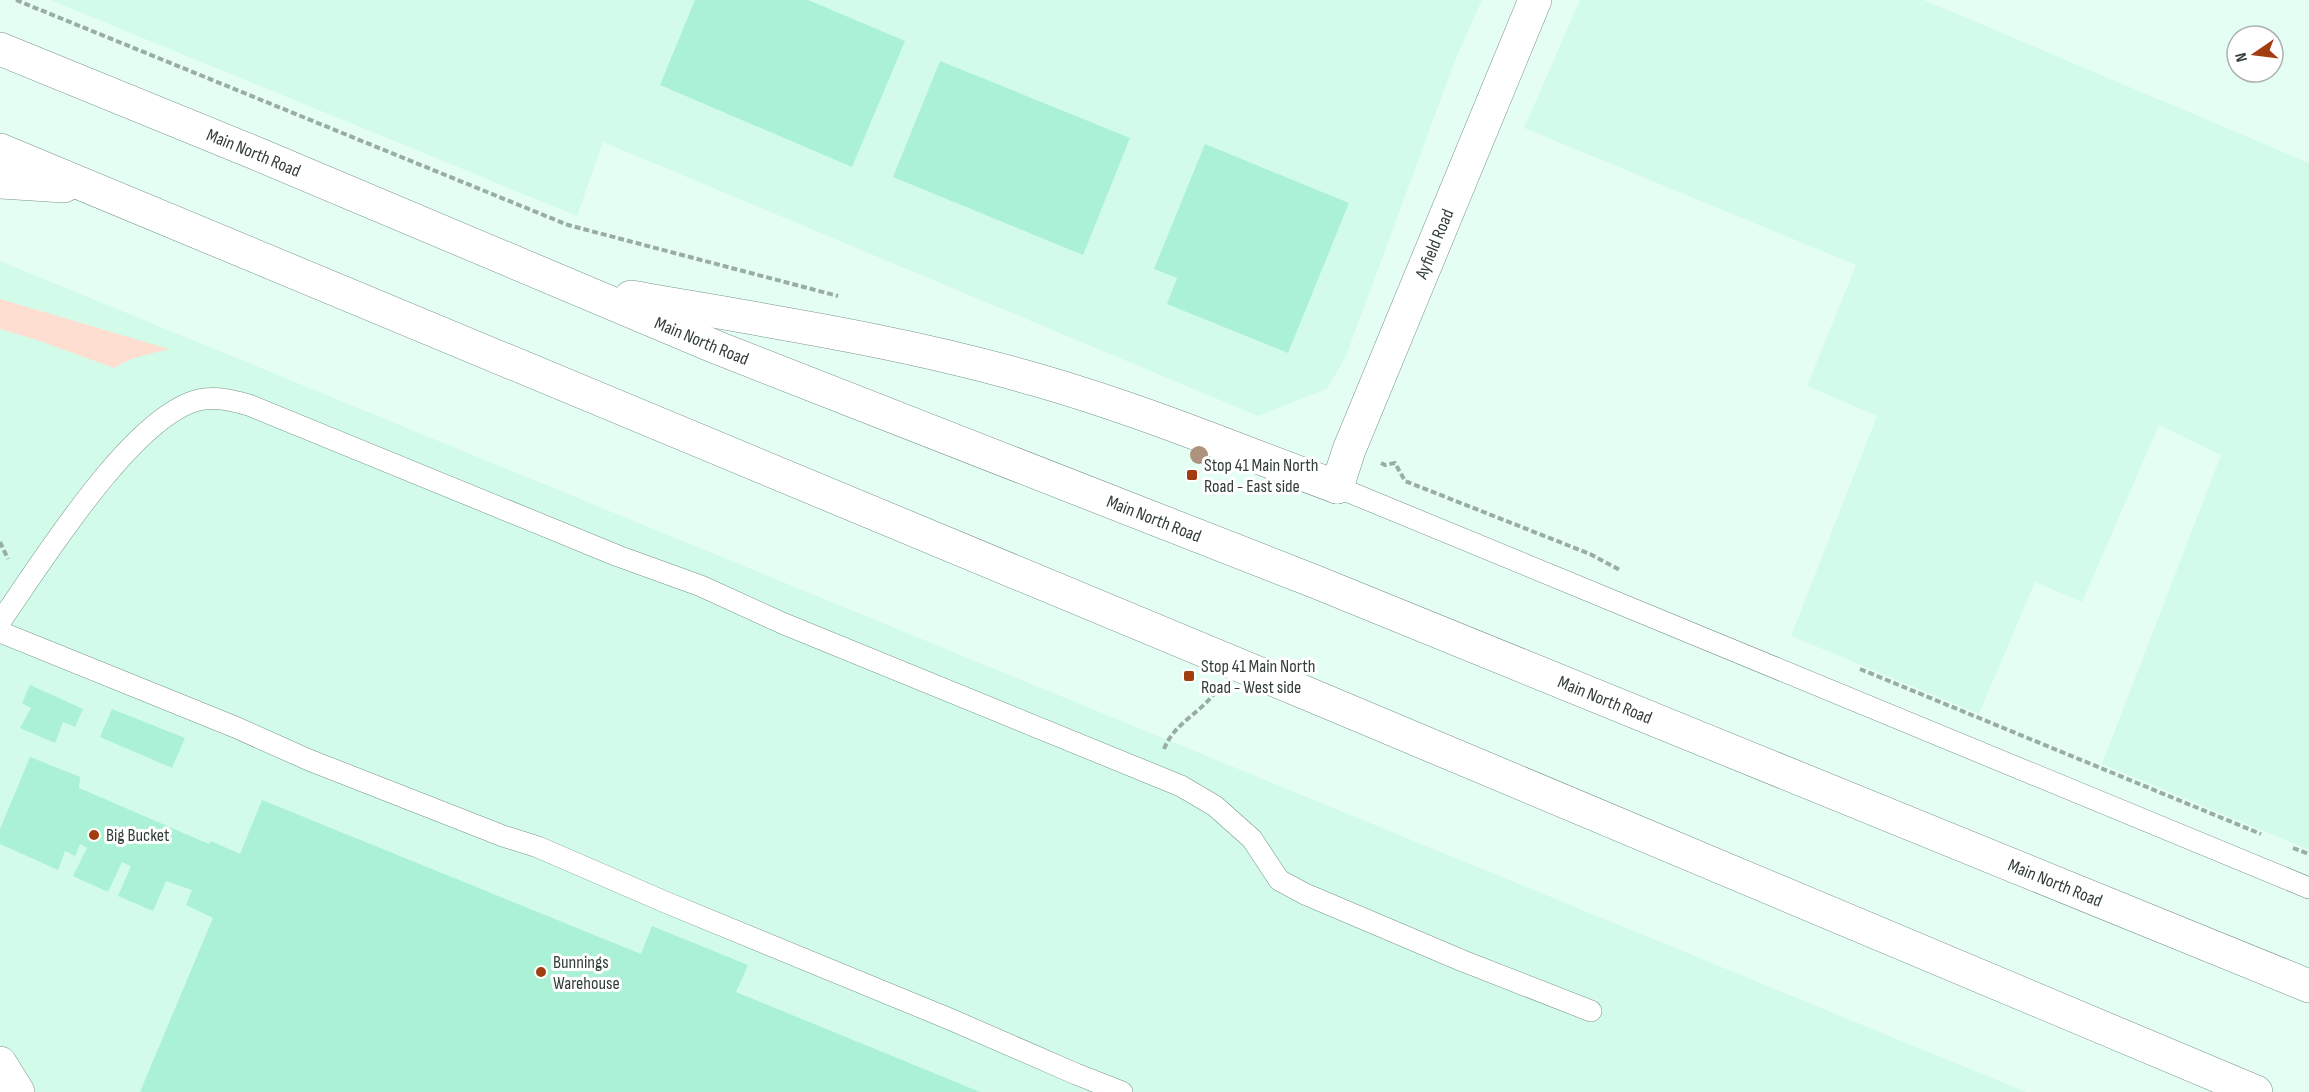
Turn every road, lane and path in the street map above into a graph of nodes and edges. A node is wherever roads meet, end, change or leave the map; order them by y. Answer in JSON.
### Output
{"nodes":[{"id":1,"x":1535,"y":0,"type":"edge"},
{"id":2,"x":0,"y":49,"type":"edge"},
{"id":3,"x":0,"y":150,"type":"edge"},
{"id":4,"x":0,"y":182,"type":"edge"},
{"id":5,"x":89,"y":188,"type":"junction"},
{"id":6,"x":573,"y":287,"type":"junction"},
{"id":7,"x":1337,"y":487,"type":"junction"},
{"id":8,"x":0,"y":622,"type":"edge"},
{"id":9,"x":0,"y":632,"type":"edge"},
{"id":10,"x":1217,"y":689,"type":"dead end"},
{"id":11,"x":1154,"y":775,"type":"junction"},
{"id":12,"x":2309,"y":888,"type":"edge"},
{"id":13,"x":2309,"y":986,"type":"edge"},
{"id":14,"x":1591,"y":1011,"type":"dead end"},
{"id":15,"x":0,"y":1063,"type":"edge"},
{"id":16,"x":18,"y":1092,"type":"edge"},
{"id":17,"x":1122,"y":1092,"type":"edge"},
{"id":18,"x":2256,"y":1092,"type":"edge"}],
"edges":[{"from":1,"to":7,"type":"main road","name":"Ayfield Road"},
{"from":2,"to":6,"type":"main road","name":"Main North Road"},
{"from":3,"to":5,"type":"main road"},
{"from":4,"to":5,"type":"main road"},
{"from":5,"to":18,"type":"main road"},
{"from":6,"to":7,"type":"main road"},
{"from":6,"to":13,"type":"main road","name":"Main North Road"},
{"from":7,"to":12,"type":"lane"},
{"from":8,"to":11,"type":"lane"},
{"from":9,"to":17,"type":"lane"},
{"from":10,"to":11,"type":"path"},
{"from":11,"to":14,"type":"lane"},
{"from":15,"to":16,"type":"main road"}]}
